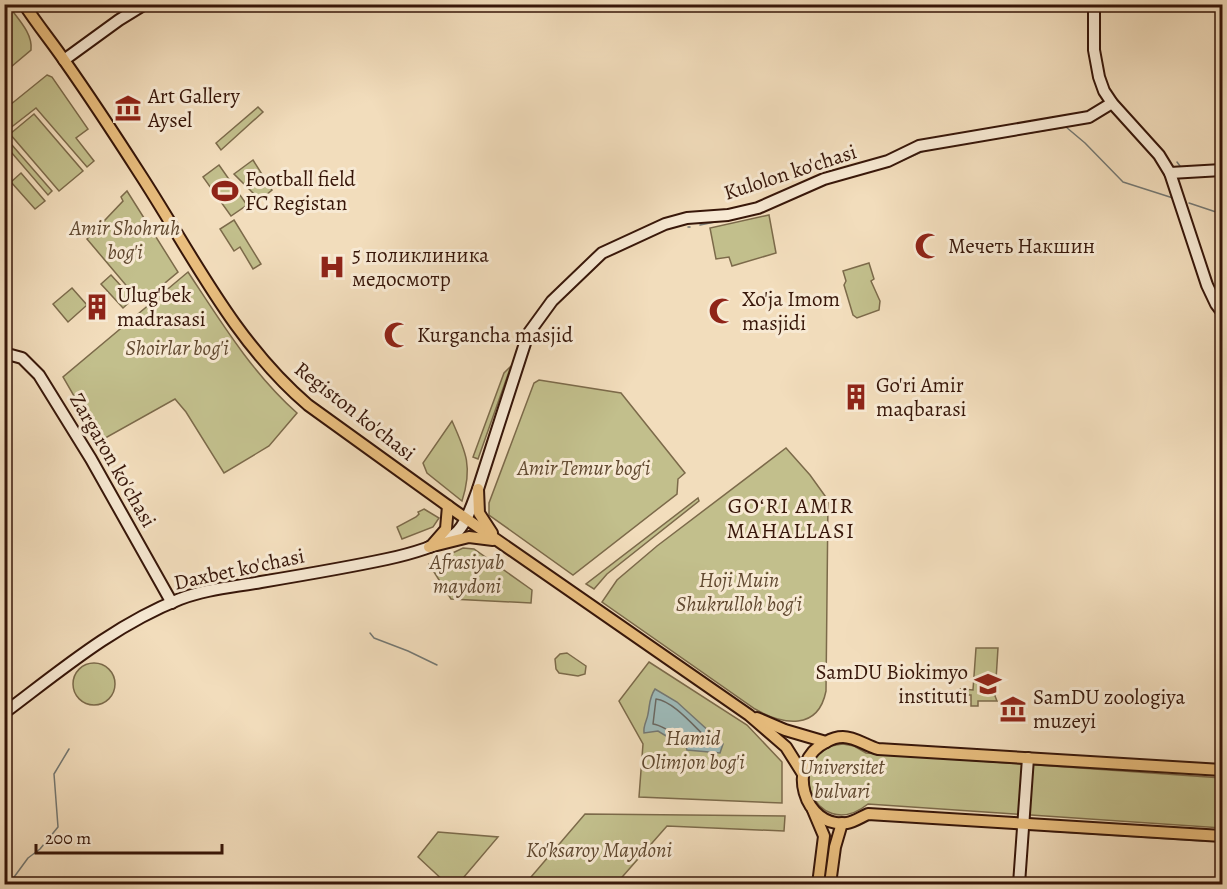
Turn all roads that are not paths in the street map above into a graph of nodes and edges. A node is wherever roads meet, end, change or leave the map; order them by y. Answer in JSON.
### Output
{"nodes":[{"id":1,"x":24,"y":4,"type":"edge"},
{"id":2,"x":146,"y":4,"type":"edge"},
{"id":3,"x":1094,"y":4,"type":"edge"},
{"id":4,"x":64,"y":60,"type":"junction"},
{"id":5,"x":1112,"y":103,"type":"junction"},
{"id":6,"x":1222,"y":170,"type":"edge"},
{"id":7,"x":1170,"y":173,"type":"junction"},
{"id":8,"x":1222,"y":312,"type":"edge"},
{"id":9,"x":4,"y":357,"type":"edge"},
{"id":10,"x":478,"y":489,"type":"junction"},
{"id":11,"x":448,"y":506,"type":"junction"},
{"id":12,"x":465,"y":518,"type":"junction"},
{"id":13,"x":497,"y":540,"type":"junction"},
{"id":14,"x":429,"y":547,"type":"junction"},
{"id":15,"x":172,"y":603,"type":"junction"},
{"id":16,"x":4,"y":713,"type":"edge"},
{"id":17,"x":749,"y":715,"type":"junction"},
{"id":18,"x":826,"y":742,"type":"junction"},
{"id":19,"x":1028,"y":758,"type":"junction"},
{"id":20,"x":1222,"y":770,"type":"edge"},
{"id":21,"x":803,"y":774,"type":"junction"},
{"id":22,"x":812,"y":807,"type":"junction"},
{"id":23,"x":868,"y":814,"type":"junction"},
{"id":24,"x":842,"y":823,"type":"junction"},
{"id":25,"x":1023,"y":824,"type":"junction"},
{"id":26,"x":1222,"y":836,"type":"edge"},
{"id":27,"x":835,"y":847,"type":"junction"},
{"id":28,"x":818,"y":885,"type":"edge"},
{"id":29,"x":830,"y":885,"type":"edge"},
{"id":30,"x":1019,"y":885,"type":"edge"}],
"edges":[{"from":1,"to":4,"type":"main road","name":"Registon ko'chasi"},
{"from":2,"to":4,"type":"main road"},
{"from":3,"to":5,"type":"main road"},
{"from":4,"to":11,"type":"main road","name":"Registon ko'chasi"},
{"from":5,"to":7,"type":"main road"},
{"from":5,"to":10,"type":"main road","name":"Kulolon ko'chasi"},
{"from":6,"to":7,"type":"main road"},
{"from":7,"to":8,"type":"main road"},
{"from":9,"to":15,"type":"main road","name":"Zargaron ko'chasi"},
{"from":10,"to":12,"type":"main road","name":"Kulolon ko'chasi"},
{"from":10,"to":13,"type":"main road"},
{"from":11,"to":12,"type":"main road","name":"Registon ko'chasi"},
{"from":11,"to":14,"type":"main road"},
{"from":12,"to":13,"type":"main road","name":"Registon ko'chasi"},
{"from":12,"to":14,"type":"main road","name":"Daxbet ko'chasi"},
{"from":13,"to":14,"type":"main road"},
{"from":13,"to":17,"type":"main road","name":"Registon ko'chasi"},
{"from":14,"to":15,"type":"main road","name":"Daxbet ko'chasi"},
{"from":15,"to":16,"type":"main road","name":"Daxbet ko'chasi"},
{"from":17,"to":18,"type":"main road","name":"Registon ko'chasi"},
{"from":17,"to":21,"type":"main road","name":"Registon ko'chasi"},
{"from":18,"to":19,"type":"main road","name":"Registon ko'chasi"},
{"from":18,"to":21,"type":"main road"},
{"from":19,"to":20,"type":"main road"},
{"from":19,"to":25,"type":"main road"},
{"from":21,"to":22,"type":"main road","name":"Registon ko'chasi"},
{"from":22,"to":24,"type":"main road"},
{"from":22,"to":28,"type":"main road","name":"Registon ko'chasi"},
{"from":23,"to":24,"type":"main road"},
{"from":23,"to":25,"type":"main road"},
{"from":23,"to":27,"type":"main road"},
{"from":24,"to":27,"type":"main road"},
{"from":25,"to":26,"type":"main road"},
{"from":25,"to":30,"type":"main road"},
{"from":27,"to":29,"type":"main road"}]}
